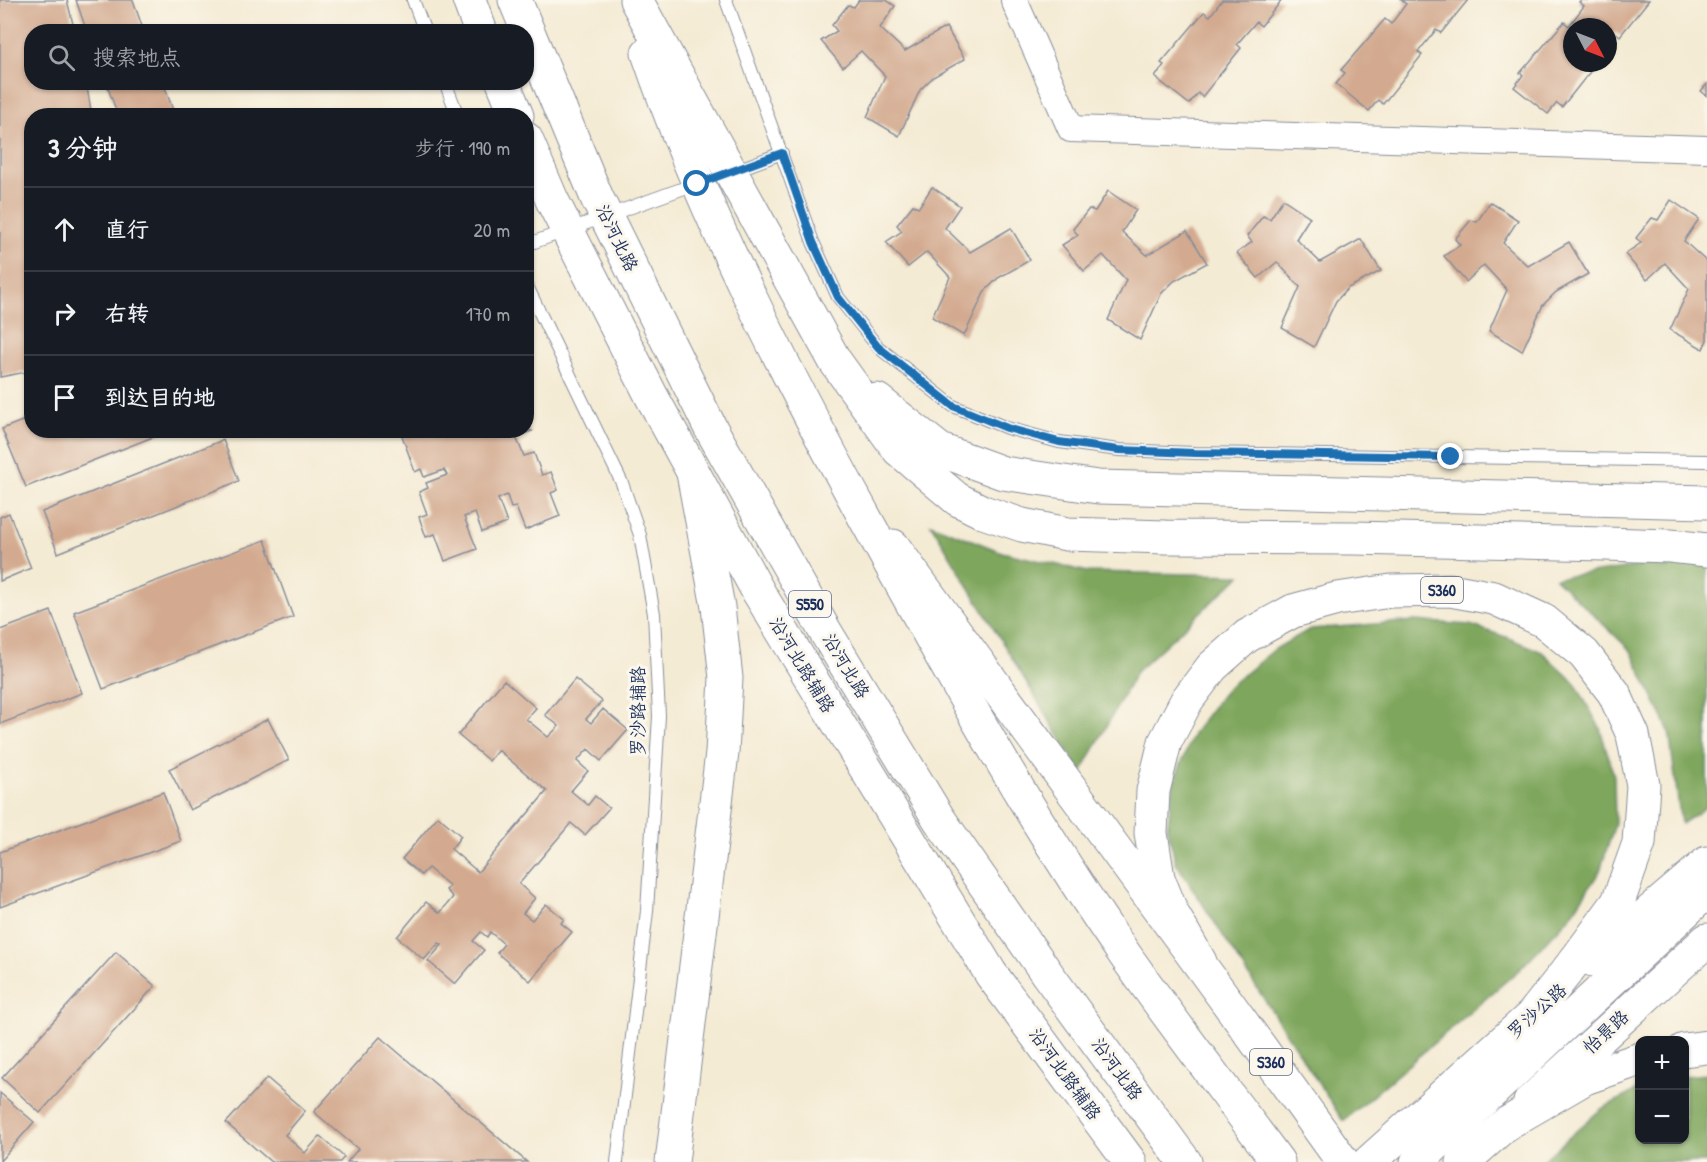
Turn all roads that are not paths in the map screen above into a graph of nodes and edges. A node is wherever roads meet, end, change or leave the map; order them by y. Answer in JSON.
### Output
{"nodes":[{"id":1,"x":413,"y":0,"type":"edge"},
{"id":2,"x":469,"y":0,"type":"edge"},
{"id":3,"x":515,"y":0,"type":"edge"},
{"id":4,"x":629,"y":0,"type":"edge"},
{"id":5,"x":636,"y":0,"type":"edge"},
{"id":6,"x":726,"y":0,"type":"edge"},
{"id":7,"x":1014,"y":0,"type":"edge"},
{"id":8,"x":422,"y":24,"type":"edge"},
{"id":9,"x":479,"y":24,"type":"edge"},
{"id":10,"x":525,"y":24,"type":"edge"},
{"id":11,"x":534,"y":46,"type":"edge"},
{"id":12,"x":448,"y":90,"type":"edge"},
{"id":13,"x":506,"y":90,"type":"edge"},
{"id":14,"x":455,"y":108,"type":"edge"},
{"id":15,"x":514,"y":108,"type":"edge"},
{"id":16,"x":1707,"y":149,"type":"edge"},
{"id":17,"x":782,"y":153,"type":"junction"},
{"id":18,"x":534,"y":158,"type":"edge"},
{"id":19,"x":534,"y":242,"type":"edge"},
{"id":20,"x":534,"y":301,"type":"edge"},
{"id":21,"x":835,"y":361,"type":"junction"},
{"id":22,"x":1707,"y":461,"type":"edge"},
{"id":23,"x":693,"y":473,"type":"junction"},
{"id":24,"x":841,"y":474,"type":"junction"},
{"id":25,"x":1707,"y":502,"type":"edge"},
{"id":26,"x":1707,"y":550,"type":"edge"},
{"id":27,"x":1707,"y":863,"type":"edge"},
{"id":28,"x":1707,"y":891,"type":"edge"},
{"id":29,"x":1707,"y":940,"type":"edge"},
{"id":30,"x":1200,"y":962,"type":"junction"},
{"id":31,"x":1531,"y":1017,"type":"junction"},
{"id":32,"x":1707,"y":1047,"type":"edge"},
{"id":33,"x":1689,"y":1049,"type":"edge"},
{"id":34,"x":1635,"y":1061,"type":"edge"},
{"id":35,"x":1506,"y":1124,"type":"junction"},
{"id":36,"x":1380,"y":1152,"type":"edge"},
{"id":37,"x":617,"y":1162,"type":"edge"},
{"id":38,"x":672,"y":1162,"type":"edge"},
{"id":39,"x":1130,"y":1162,"type":"edge"},
{"id":40,"x":1185,"y":1162,"type":"edge"},
{"id":41,"x":1278,"y":1162,"type":"edge"},
{"id":42,"x":1343,"y":1162,"type":"edge"},
{"id":43,"x":1417,"y":1162,"type":"edge"},
{"id":44,"x":1463,"y":1162,"type":"edge"}],
"edges":[{"from":1,"to":8,"type":"lane"},
{"from":2,"to":9,"type":"main road"},
{"from":3,"to":10,"type":"main road","name":"沿河北路","number":"S550"},
{"from":4,"to":24,"type":"main road"},
{"from":5,"to":21,"type":"main road"},
{"from":6,"to":17,"type":"lane"},
{"from":7,"to":16,"type":"street"},
{"from":11,"to":40,"type":"main road","name":"沿河北路","number":"S550"},
{"from":12,"to":14,"type":"lane"},
{"from":13,"to":15,"type":"main road"},
{"from":17,"to":19,"type":"lane"},
{"from":17,"to":22,"type":"lane"},
{"from":18,"to":23,"type":"main road","name":"沿河北路辅路"},
{"from":20,"to":37,"type":"lane","name":"罗沙路辅路"},
{"from":21,"to":25,"type":"main road"},
{"from":21,"to":26,"type":"main road"},
{"from":23,"to":38,"type":"main road"},
{"from":23,"to":39,"type":"main road","name":"沿河北路辅路"},
{"from":24,"to":30,"type":"main road"},
{"from":24,"to":41,"type":"main road"},
{"from":27,"to":31,"type":"main road","name":"罗沙公路"},
{"from":28,"to":43,"type":"main road"},
{"from":29,"to":35,"type":"main road","name":"怡景路"},
{"from":30,"to":31,"type":"main road","number":"S360"},
{"from":30,"to":42,"type":"main road","number":"S360"},
{"from":31,"to":36,"type":"main road","name":"罗沙公路","number":"S360"},
{"from":32,"to":33,"type":"main road"},
{"from":34,"to":35,"type":"main road"},
{"from":35,"to":44,"type":"main road"}]}
